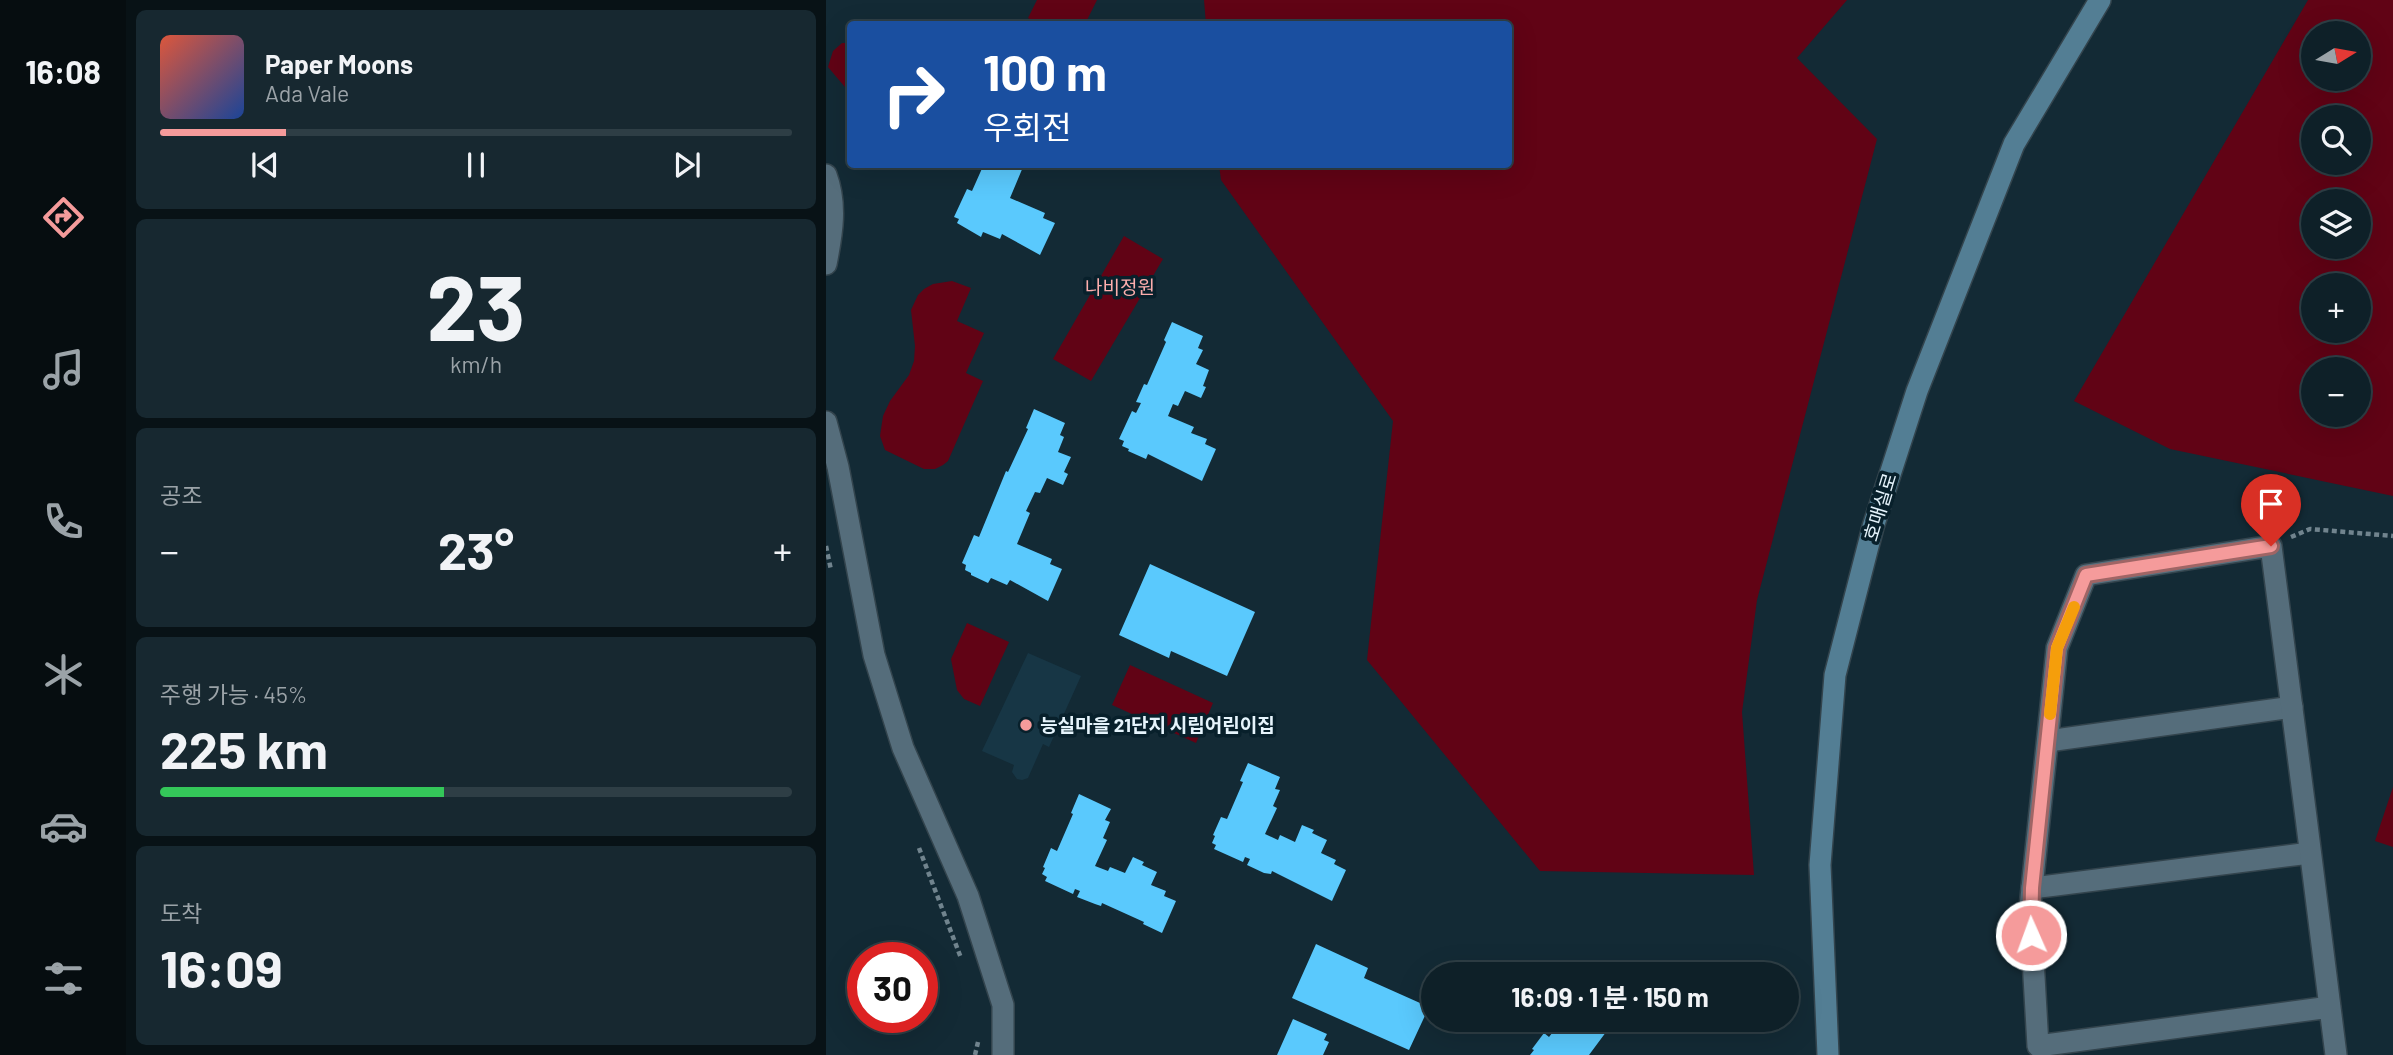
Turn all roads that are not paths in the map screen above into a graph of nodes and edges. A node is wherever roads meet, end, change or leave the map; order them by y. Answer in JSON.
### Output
{"nodes":[{"id":1,"x":2100,"y":0,"type":"edge"},
{"id":2,"x":826,"y":175,"type":"edge"},
{"id":3,"x":826,"y":264,"type":"edge"},
{"id":4,"x":826,"y":422,"type":"edge"},
{"id":5,"x":2292,"y":707,"type":"junction"},
{"id":6,"x":2048,"y":741,"type":"junction"},
{"id":7,"x":2310,"y":853,"type":"junction"},
{"id":8,"x":2032,"y":888,"type":"junction"},
{"id":9,"x":2330,"y":1007,"type":"junction"},
{"id":10,"x":1003,"y":1055,"type":"edge"},
{"id":11,"x":1828,"y":1055,"type":"edge"},
{"id":12,"x":2336,"y":1055,"type":"edge"}],
"edges":[{"from":1,"to":11,"type":"street","name":"호매실로"},
{"from":2,"to":3,"type":"street"},
{"from":4,"to":10,"type":"street"},
{"from":5,"to":6,"type":"street"},
{"from":5,"to":6,"type":"street"},
{"from":5,"to":7,"type":"street"},
{"from":6,"to":8,"type":"street"},
{"from":7,"to":8,"type":"street"},
{"from":7,"to":9,"type":"street"},
{"from":8,"to":9,"type":"street"},
{"from":9,"to":12,"type":"street"}]}
